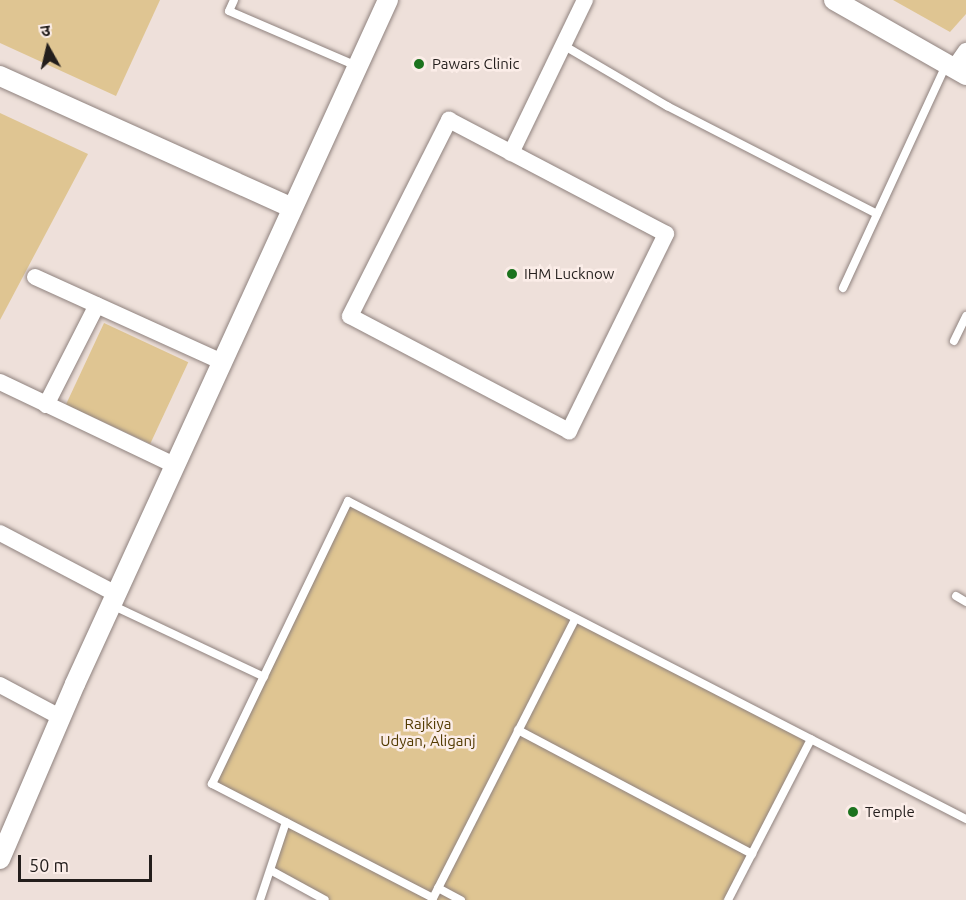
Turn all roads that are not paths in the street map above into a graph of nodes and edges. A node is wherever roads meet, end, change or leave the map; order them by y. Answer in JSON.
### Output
{"nodes":[{"id":1,"x":234,"y":0,"type":"edge"},
{"id":2,"x":388,"y":0,"type":"edge"},
{"id":3,"x":585,"y":0,"type":"edge"},
{"id":4,"x":834,"y":0,"type":"edge"},
{"id":5,"x":563,"y":45,"type":"junction"},
{"id":6,"x":966,"y":51,"type":"edge"},
{"id":7,"x":357,"y":66,"type":"junction"},
{"id":8,"x":956,"y":69,"type":"edge"},
{"id":9,"x":0,"y":76,"type":"edge"},
{"id":10,"x":511,"y":153,"type":"junction"},
{"id":11,"x":292,"y":208,"type":"junction"},
{"id":12,"x":877,"y":214,"type":"junction"},
{"id":13,"x":35,"y":277,"type":"dead end"},
{"id":14,"x":843,"y":288,"type":"dead end"},
{"id":15,"x":97,"y":305,"type":"junction"},
{"id":16,"x":966,"y":316,"type":"edge"},
{"id":17,"x":954,"y":341,"type":"dead end"},
{"id":18,"x":222,"y":362,"type":"junction"},
{"id":19,"x":0,"y":382,"type":"edge"},
{"id":20,"x":46,"y":405,"type":"junction"},
{"id":21,"x":174,"y":465,"type":"junction"},
{"id":22,"x":0,"y":533,"type":"edge"},
{"id":23,"x":956,"y":596,"type":"dead end"},
{"id":24,"x":113,"y":599,"type":"junction"},
{"id":25,"x":966,"y":602,"type":"edge"},
{"id":26,"x":575,"y":619,"type":"junction"},
{"id":27,"x":264,"y":677,"type":"junction"},
{"id":28,"x":0,"y":686,"type":"edge"},
{"id":29,"x":60,"y":717,"type":"junction"},
{"id":30,"x":518,"y":730,"type":"junction"},
{"id":31,"x":811,"y":739,"type":"junction"},
{"id":32,"x":966,"y":819,"type":"edge"},
{"id":33,"x":286,"y":822,"type":"junction"},
{"id":34,"x":2,"y":846,"type":"edge"},
{"id":35,"x":752,"y":854,"type":"junction"},
{"id":36,"x":272,"y":872,"type":"junction"},
{"id":37,"x":438,"y":888,"type":"junction"},
{"id":38,"x":433,"y":899,"type":"edge"},
{"id":39,"x":260,"y":900,"type":"edge"},
{"id":40,"x":325,"y":900,"type":"edge"},
{"id":41,"x":461,"y":900,"type":"edge"},
{"id":42,"x":728,"y":900,"type":"edge"}],
"edges":[{"from":1,"to":7,"type":"lane"},
{"from":2,"to":7,"type":"street"},
{"from":3,"to":5,"type":"street"},
{"from":4,"to":8,"type":"street"},
{"from":5,"to":10,"type":"street"},
{"from":5,"to":12,"type":"lane"},
{"from":6,"to":8,"type":"street"},
{"from":7,"to":11,"type":"street"},
{"from":8,"to":12,"type":"lane"},
{"from":9,"to":11,"type":"street"},
{"from":10,"to":10,"type":"street"},
{"from":11,"to":18,"type":"street"},
{"from":12,"to":14,"type":"lane"},
{"from":13,"to":15,"type":"street"},
{"from":15,"to":18,"type":"street"},
{"from":15,"to":20,"type":"street"},
{"from":16,"to":17,"type":"lane"},
{"from":18,"to":21,"type":"street"},
{"from":19,"to":20,"type":"street"},
{"from":20,"to":21,"type":"street"},
{"from":21,"to":24,"type":"street"},
{"from":22,"to":24,"type":"street"},
{"from":23,"to":25,"type":"lane"},
{"from":24,"to":27,"type":"lane"},
{"from":24,"to":29,"type":"street"},
{"from":26,"to":27,"type":"lane"},
{"from":26,"to":30,"type":"lane"},
{"from":26,"to":31,"type":"lane"},
{"from":27,"to":33,"type":"lane"},
{"from":28,"to":29,"type":"street"},
{"from":29,"to":34,"type":"street"},
{"from":30,"to":35,"type":"lane"},
{"from":30,"to":37,"type":"lane"},
{"from":31,"to":32,"type":"lane"},
{"from":31,"to":35,"type":"lane"},
{"from":33,"to":36,"type":"lane"},
{"from":33,"to":38,"type":"lane"},
{"from":35,"to":42,"type":"lane"},
{"from":36,"to":39,"type":"lane"},
{"from":36,"to":40,"type":"lane"},
{"from":37,"to":38,"type":"lane"},
{"from":37,"to":41,"type":"lane"}]}
